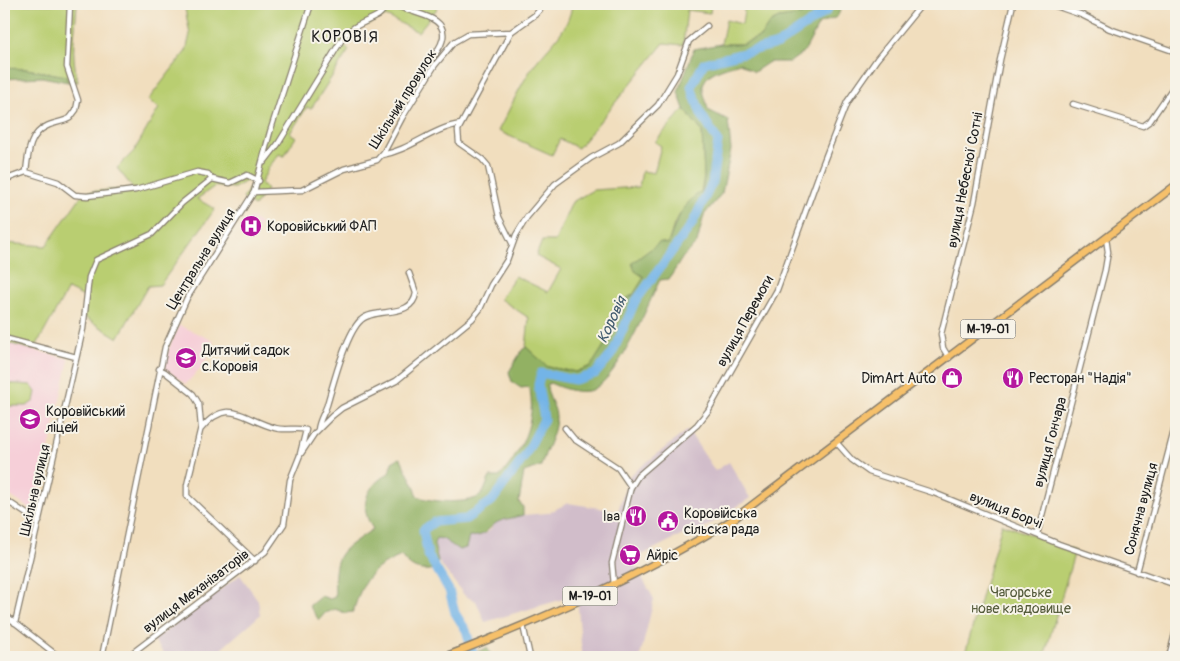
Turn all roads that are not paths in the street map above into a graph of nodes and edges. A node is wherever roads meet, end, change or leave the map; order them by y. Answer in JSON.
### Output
{"nodes":[{"id":1,"x":70,"y":4,"type":"edge"},
{"id":2,"x":311,"y":4,"type":"edge"},
{"id":3,"x":545,"y":4,"type":"edge"},
{"id":4,"x":922,"y":4,"type":"edge"},
{"id":5,"x":1013,"y":4,"type":"edge"},
{"id":6,"x":1050,"y":4,"type":"edge"},
{"id":7,"x":707,"y":26,"type":"dead end"},
{"id":8,"x":511,"y":32,"type":"junction"},
{"id":9,"x":1176,"y":52,"type":"edge"},
{"id":10,"x":1176,"y":83,"type":"edge"},
{"id":11,"x":413,"y":99,"type":"junction"},
{"id":12,"x":1073,"y":104,"type":"dead end"},
{"id":13,"x":461,"y":124,"type":"junction"},
{"id":14,"x":382,"y":155,"type":"junction"},
{"id":15,"x":263,"y":162,"type":"junction"},
{"id":16,"x":26,"y":172,"type":"junction"},
{"id":17,"x":4,"y":180,"type":"edge"},
{"id":18,"x":212,"y":180,"type":"junction"},
{"id":19,"x":258,"y":181,"type":"junction"},
{"id":20,"x":1176,"y":185,"type":"edge"},
{"id":21,"x":254,"y":192,"type":"junction"},
{"id":22,"x":1106,"y":238,"type":"junction"},
{"id":23,"x":512,"y":243,"type":"junction"},
{"id":24,"x":408,"y":274,"type":"dead end"},
{"id":25,"x":4,"y":338,"type":"edge"},
{"id":26,"x":76,"y":357,"type":"junction"},
{"id":27,"x":949,"y":358,"type":"junction"},
{"id":28,"x":159,"y":370,"type":"junction"},
{"id":29,"x":1176,"y":423,"type":"edge"},
{"id":30,"x":565,"y":428,"type":"dead end"},
{"id":31,"x":200,"y":430,"type":"junction"},
{"id":32,"x":318,"y":430,"type":"junction"},
{"id":33,"x":836,"y":442,"type":"junction"},
{"id":34,"x":300,"y":455,"type":"junction"},
{"id":35,"x":631,"y":486,"type":"junction"},
{"id":36,"x":4,"y":499,"type":"edge"},
{"id":37,"x":39,"y":522,"type":"junction"},
{"id":38,"x":1037,"y":535,"type":"junction"},
{"id":39,"x":255,"y":562,"type":"junction"},
{"id":40,"x":1137,"y":572,"type":"junction"},
{"id":41,"x":614,"y":585,"type":"junction"},
{"id":42,"x":1176,"y":585,"type":"edge"},
{"id":43,"x":4,"y":614,"type":"edge"},
{"id":44,"x":15,"y":623,"type":"junction"},
{"id":45,"x":523,"y":625,"type":"junction"},
{"id":46,"x":1176,"y":630,"type":"edge"},
{"id":47,"x":59,"y":657,"type":"edge"},
{"id":48,"x":102,"y":657,"type":"edge"},
{"id":49,"x":128,"y":657,"type":"edge"},
{"id":50,"x":444,"y":657,"type":"edge"},
{"id":51,"x":530,"y":657,"type":"edge"},
{"id":52,"x":1169,"y":657,"type":"edge"}],
"edges":[{"from":1,"to":16,"type":"street"},
{"from":2,"to":15,"type":"street"},
{"from":3,"to":8,"type":"street"},
{"from":4,"to":35,"type":"street","name":"вулиця Перемоги"},
{"from":5,"to":27,"type":"street","name":"вулиця Небесної Сотні"},
{"from":6,"to":9,"type":"street"},
{"from":7,"to":23,"type":"street","name":"вулиця Механізаторів"},
{"from":8,"to":11,"type":"street","name":"Шкільний провулок"},
{"from":8,"to":13,"type":"street"},
{"from":10,"to":12,"type":"street"},
{"from":11,"to":14,"type":"street","name":"Шкільний провулок"},
{"from":11,"to":15,"type":"street","name":"Центральна вулиця"},
{"from":13,"to":14,"type":"street"},
{"from":13,"to":23,"type":"street"},
{"from":14,"to":21,"type":"street","name":"Шкільний провулок"},
{"from":15,"to":19,"type":"street","name":"Центральна вулиця"},
{"from":16,"to":17,"type":"street"},
{"from":16,"to":18,"type":"street"},
{"from":18,"to":19,"type":"street"},
{"from":18,"to":26,"type":"street","name":"Шкільна вулиця"},
{"from":19,"to":21,"type":"street","name":"Центральна вулиця"},
{"from":20,"to":22,"type":"main road","number":"М-19-01"},
{"from":21,"to":28,"type":"street","name":"Центральна вулиця"},
{"from":22,"to":27,"type":"main road","number":"М-19-01"},
{"from":22,"to":38,"type":"street","name":"вулиця Гончара"},
{"from":23,"to":32,"type":"street","name":"вулиця Механізаторів"},
{"from":24,"to":32,"type":"street","name":"вулиця Механізаторів"},
{"from":25,"to":26,"type":"street"},
{"from":26,"to":37,"type":"street","name":"Шкільна вулиця"},
{"from":27,"to":33,"type":"main road","number":"М-19-01"},
{"from":28,"to":31,"type":"street"},
{"from":28,"to":48,"type":"street","name":"Центральна вулиця"},
{"from":29,"to":40,"type":"street","name":"Сонячна вулиця"},
{"from":30,"to":35,"type":"street"},
{"from":31,"to":34,"type":"street"},
{"from":31,"to":39,"type":"street"},
{"from":32,"to":34,"type":"street","name":"вулиця Механізаторів"},
{"from":33,"to":38,"type":"street","name":"вулиця Борчі"},
{"from":33,"to":41,"type":"main road","number":"М-19-01"},
{"from":34,"to":39,"type":"street","name":"вулиця Механізаторів"},
{"from":35,"to":41,"type":"street","name":"вулиця Перемоги"},
{"from":36,"to":37,"type":"street"},
{"from":37,"to":44,"type":"street","name":"Шкільна вулиця"},
{"from":38,"to":40,"type":"street","name":"вулиця Борчі"},
{"from":39,"to":49,"type":"street","name":"вулиця Механізаторів"},
{"from":40,"to":42,"type":"street","name":"вулиця Борчі"},
{"from":41,"to":45,"type":"main road","number":"М-19-01"},
{"from":43,"to":44,"type":"street"},
{"from":44,"to":47,"type":"street"},
{"from":45,"to":50,"type":"main road","number":"М-19-01"},
{"from":45,"to":51,"type":"street"},
{"from":46,"to":52,"type":"street"}]}
